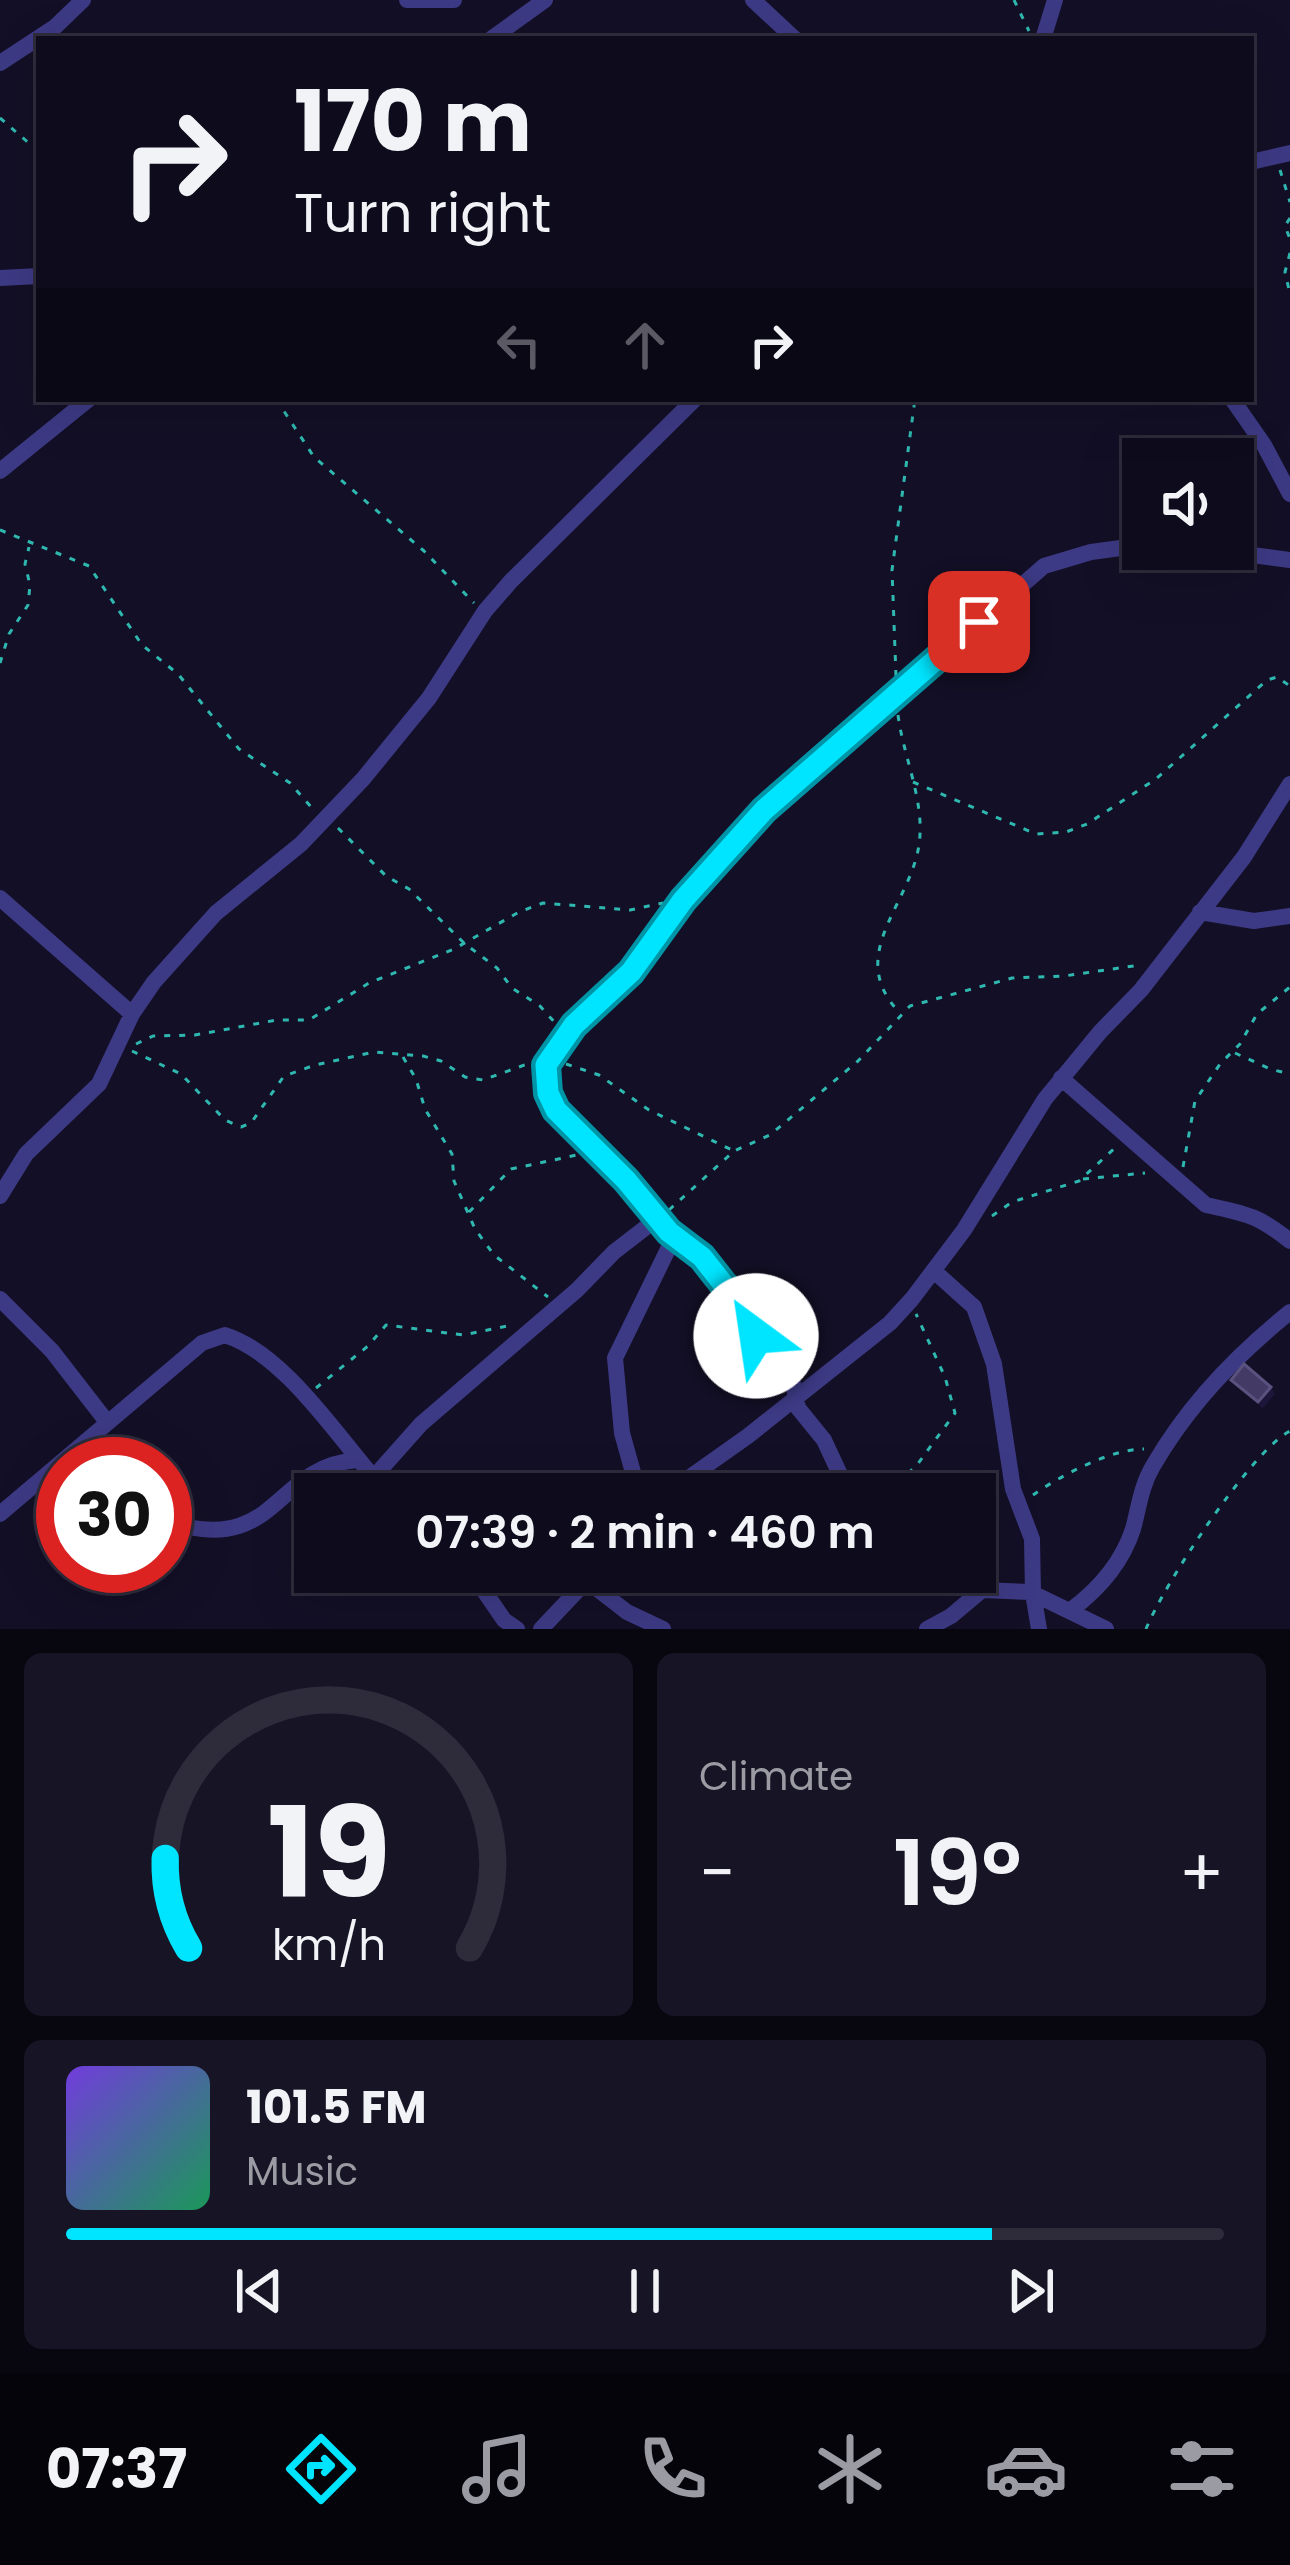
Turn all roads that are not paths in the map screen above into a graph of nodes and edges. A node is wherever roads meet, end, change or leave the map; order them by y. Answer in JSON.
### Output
{"nodes":[{"id":1,"x":83,"y":0,"type":"edge"},
{"id":2,"x":407,"y":0,"type":"edge"},
{"id":3,"x":454,"y":0,"type":"edge"},
{"id":4,"x":545,"y":0,"type":"edge"},
{"id":5,"x":753,"y":0,"type":"edge"},
{"id":6,"x":1055,"y":0,"type":"edge"},
{"id":7,"x":41,"y":36,"type":"edge"},
{"id":8,"x":495,"y":36,"type":"edge"},
{"id":9,"x":791,"y":36,"type":"edge"},
{"id":10,"x":1044,"y":36,"type":"edge"},
{"id":11,"x":36,"y":39,"type":"edge"},
{"id":12,"x":0,"y":63,"type":"edge"},
{"id":13,"x":36,"y":276,"type":"edge"},
{"id":14,"x":0,"y":278,"type":"edge"},
{"id":15,"x":85,"y":402,"type":"edge"},
{"id":16,"x":692,"y":402,"type":"edge"},
{"id":17,"x":1234,"y":402,"type":"edge"},
{"id":18,"x":0,"y":471,"type":"edge"},
{"id":19,"x":1290,"y":494,"type":"edge"},
{"id":20,"x":1122,"y":547,"type":"edge"},
{"id":21,"x":1254,"y":555,"type":"edge"},
{"id":22,"x":1290,"y":560,"type":"edge"},
{"id":23,"x":1290,"y":784,"type":"edge"},
{"id":24,"x":0,"y":898,"type":"edge"},
{"id":25,"x":1201,"y":912,"type":"junction"},
{"id":26,"x":1290,"y":916,"type":"edge"},
{"id":27,"x":133,"y":1014,"type":"junction"},
{"id":28,"x":1061,"y":1078,"type":"junction"},
{"id":29,"x":0,"y":1196,"type":"edge"},
{"id":30,"x":658,"y":1218,"type":"junction"},
{"id":31,"x":674,"y":1237,"type":"junction"},
{"id":32,"x":1290,"y":1241,"type":"edge"},
{"id":33,"x":934,"y":1271,"type":"junction"},
{"id":34,"x":0,"y":1299,"type":"edge"},
{"id":35,"x":1290,"y":1312,"type":"edge"},
{"id":36,"x":793,"y":1399,"type":"junction"},
{"id":37,"x":107,"y":1422,"type":"junction"},
{"id":38,"x":357,"y":1460,"type":"junction"},
{"id":39,"x":369,"y":1473,"type":"edge"},
{"id":40,"x":378,"y":1473,"type":"edge"},
{"id":41,"x":633,"y":1473,"type":"edge"},
{"id":42,"x":694,"y":1473,"type":"edge"},
{"id":43,"x":839,"y":1473,"type":"edge"},
{"id":44,"x":0,"y":1514,"type":"edge"},
{"id":45,"x":192,"y":1528,"type":"edge"},
{"id":46,"x":996,"y":1591,"type":"edge"},
{"id":47,"x":485,"y":1593,"type":"edge"},
{"id":48,"x":576,"y":1593,"type":"edge"},
{"id":49,"x":607,"y":1593,"type":"edge"},
{"id":50,"x":978,"y":1593,"type":"edge"},
{"id":51,"x":1033,"y":1593,"type":"junction"},
{"id":52,"x":1071,"y":1610,"type":"junction"},
{"id":53,"x":517,"y":1629,"type":"edge"},
{"id":54,"x":541,"y":1629,"type":"edge"},
{"id":55,"x":663,"y":1629,"type":"edge"},
{"id":56,"x":927,"y":1629,"type":"edge"},
{"id":57,"x":1039,"y":1629,"type":"edge"},
{"id":58,"x":1106,"y":1629,"type":"edge"}],
"edges":[{"from":1,"to":7,"type":"street"},
{"from":2,"to":3,"type":"street"},
{"from":4,"to":8,"type":"street"},
{"from":5,"to":9,"type":"street"},
{"from":6,"to":10,"type":"street"},
{"from":11,"to":12,"type":"street"},
{"from":13,"to":14,"type":"street"},
{"from":15,"to":18,"type":"street"},
{"from":16,"to":27,"type":"street"},
{"from":17,"to":19,"type":"street"},
{"from":20,"to":30,"type":"street"},
{"from":21,"to":22,"type":"street"},
{"from":23,"to":25,"type":"street"},
{"from":24,"to":27,"type":"street"},
{"from":25,"to":26,"type":"street"},
{"from":25,"to":28,"type":"street"},
{"from":27,"to":29,"type":"street"},
{"from":28,"to":32,"type":"street"},
{"from":28,"to":33,"type":"street"},
{"from":30,"to":31,"type":"street"},
{"from":30,"to":40,"type":"street"},
{"from":31,"to":36,"type":"street"},
{"from":31,"to":41,"type":"street"},
{"from":33,"to":36,"type":"street"},
{"from":33,"to":51,"type":"street"},
{"from":34,"to":37,"type":"street"},
{"from":35,"to":52,"type":"street"},
{"from":36,"to":42,"type":"street"},
{"from":36,"to":43,"type":"street"},
{"from":37,"to":38,"type":"street"},
{"from":37,"to":44,"type":"street"},
{"from":38,"to":39,"type":"street"},
{"from":38,"to":45,"type":"street"},
{"from":46,"to":51,"type":"street"},
{"from":47,"to":53,"type":"street"},
{"from":48,"to":54,"type":"street"},
{"from":49,"to":55,"type":"street"},
{"from":50,"to":56,"type":"street"},
{"from":51,"to":52,"type":"street"},
{"from":51,"to":57,"type":"street"},
{"from":52,"to":58,"type":"street"}]}
